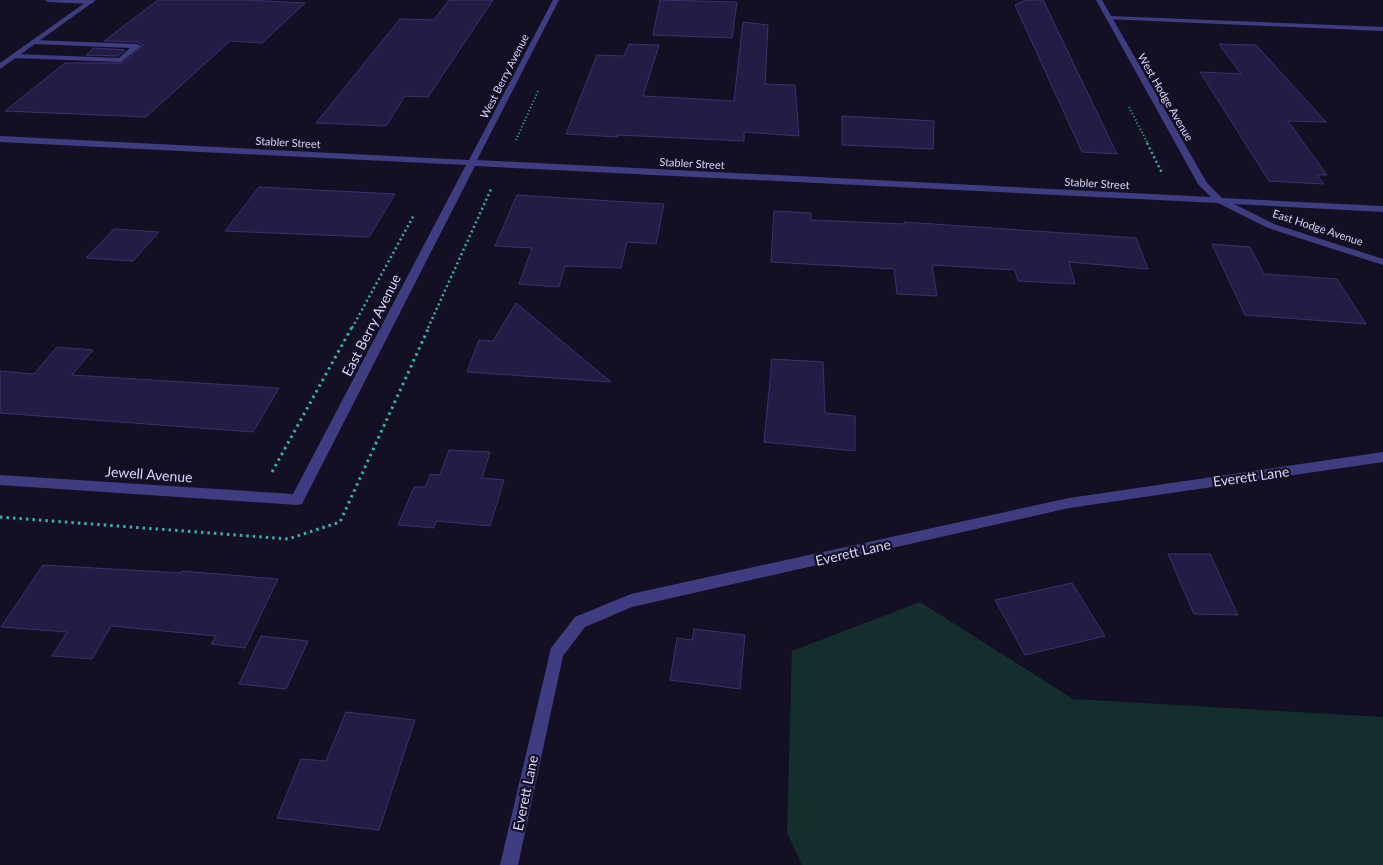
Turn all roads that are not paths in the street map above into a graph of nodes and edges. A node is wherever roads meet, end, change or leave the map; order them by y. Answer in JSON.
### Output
{"nodes":[{"id":1,"x":48,"y":0,"type":"edge"},
{"id":2,"x":556,"y":0,"type":"edge"},
{"id":3,"x":1099,"y":0,"type":"edge"},
{"id":4,"x":92,"y":1,"type":"edge"},
{"id":5,"x":1109,"y":18,"type":"junction"},
{"id":6,"x":1383,"y":29,"type":"edge"},
{"id":7,"x":35,"y":42,"type":"junction"},
{"id":8,"x":16,"y":56,"type":"junction"},
{"id":9,"x":0,"y":67,"type":"edge"},
{"id":10,"x":0,"y":139,"type":"edge"},
{"id":11,"x":472,"y":163,"type":"junction"},
{"id":12,"x":1220,"y":201,"type":"junction"},
{"id":13,"x":1383,"y":209,"type":"edge"},
{"id":14,"x":1383,"y":262,"type":"edge"},
{"id":15,"x":1383,"y":457,"type":"edge"},
{"id":16,"x":0,"y":480,"type":"edge"},
{"id":17,"x":297,"y":500,"type":"joint"},
{"id":18,"x":509,"y":865,"type":"edge"}],
"edges":[{"from":1,"to":4,"type":"street"},
{"from":2,"to":11,"type":"street","name":"West Berry Avenue"},
{"from":3,"to":5,"type":"street","name":"West Hodge Avenue"},
{"from":4,"to":7,"type":"street"},
{"from":5,"to":6,"type":"street"},
{"from":5,"to":12,"type":"street","name":"West Hodge Avenue"},
{"from":7,"to":8,"type":"street"},
{"from":7,"to":8,"type":"street"},
{"from":8,"to":9,"type":"street"},
{"from":10,"to":11,"type":"street","name":"Stabler Street"},
{"from":11,"to":12,"type":"street","name":"Stabler Street"},
{"from":11,"to":17,"type":"street","name":"East Berry Avenue"},
{"from":12,"to":13,"type":"street","name":"Stabler Street"},
{"from":12,"to":14,"type":"street","name":"East Hodge Avenue"},
{"from":15,"to":18,"type":"street","name":"Everett Lane"},
{"from":16,"to":17,"type":"street","name":"Jewell Avenue"}]}
